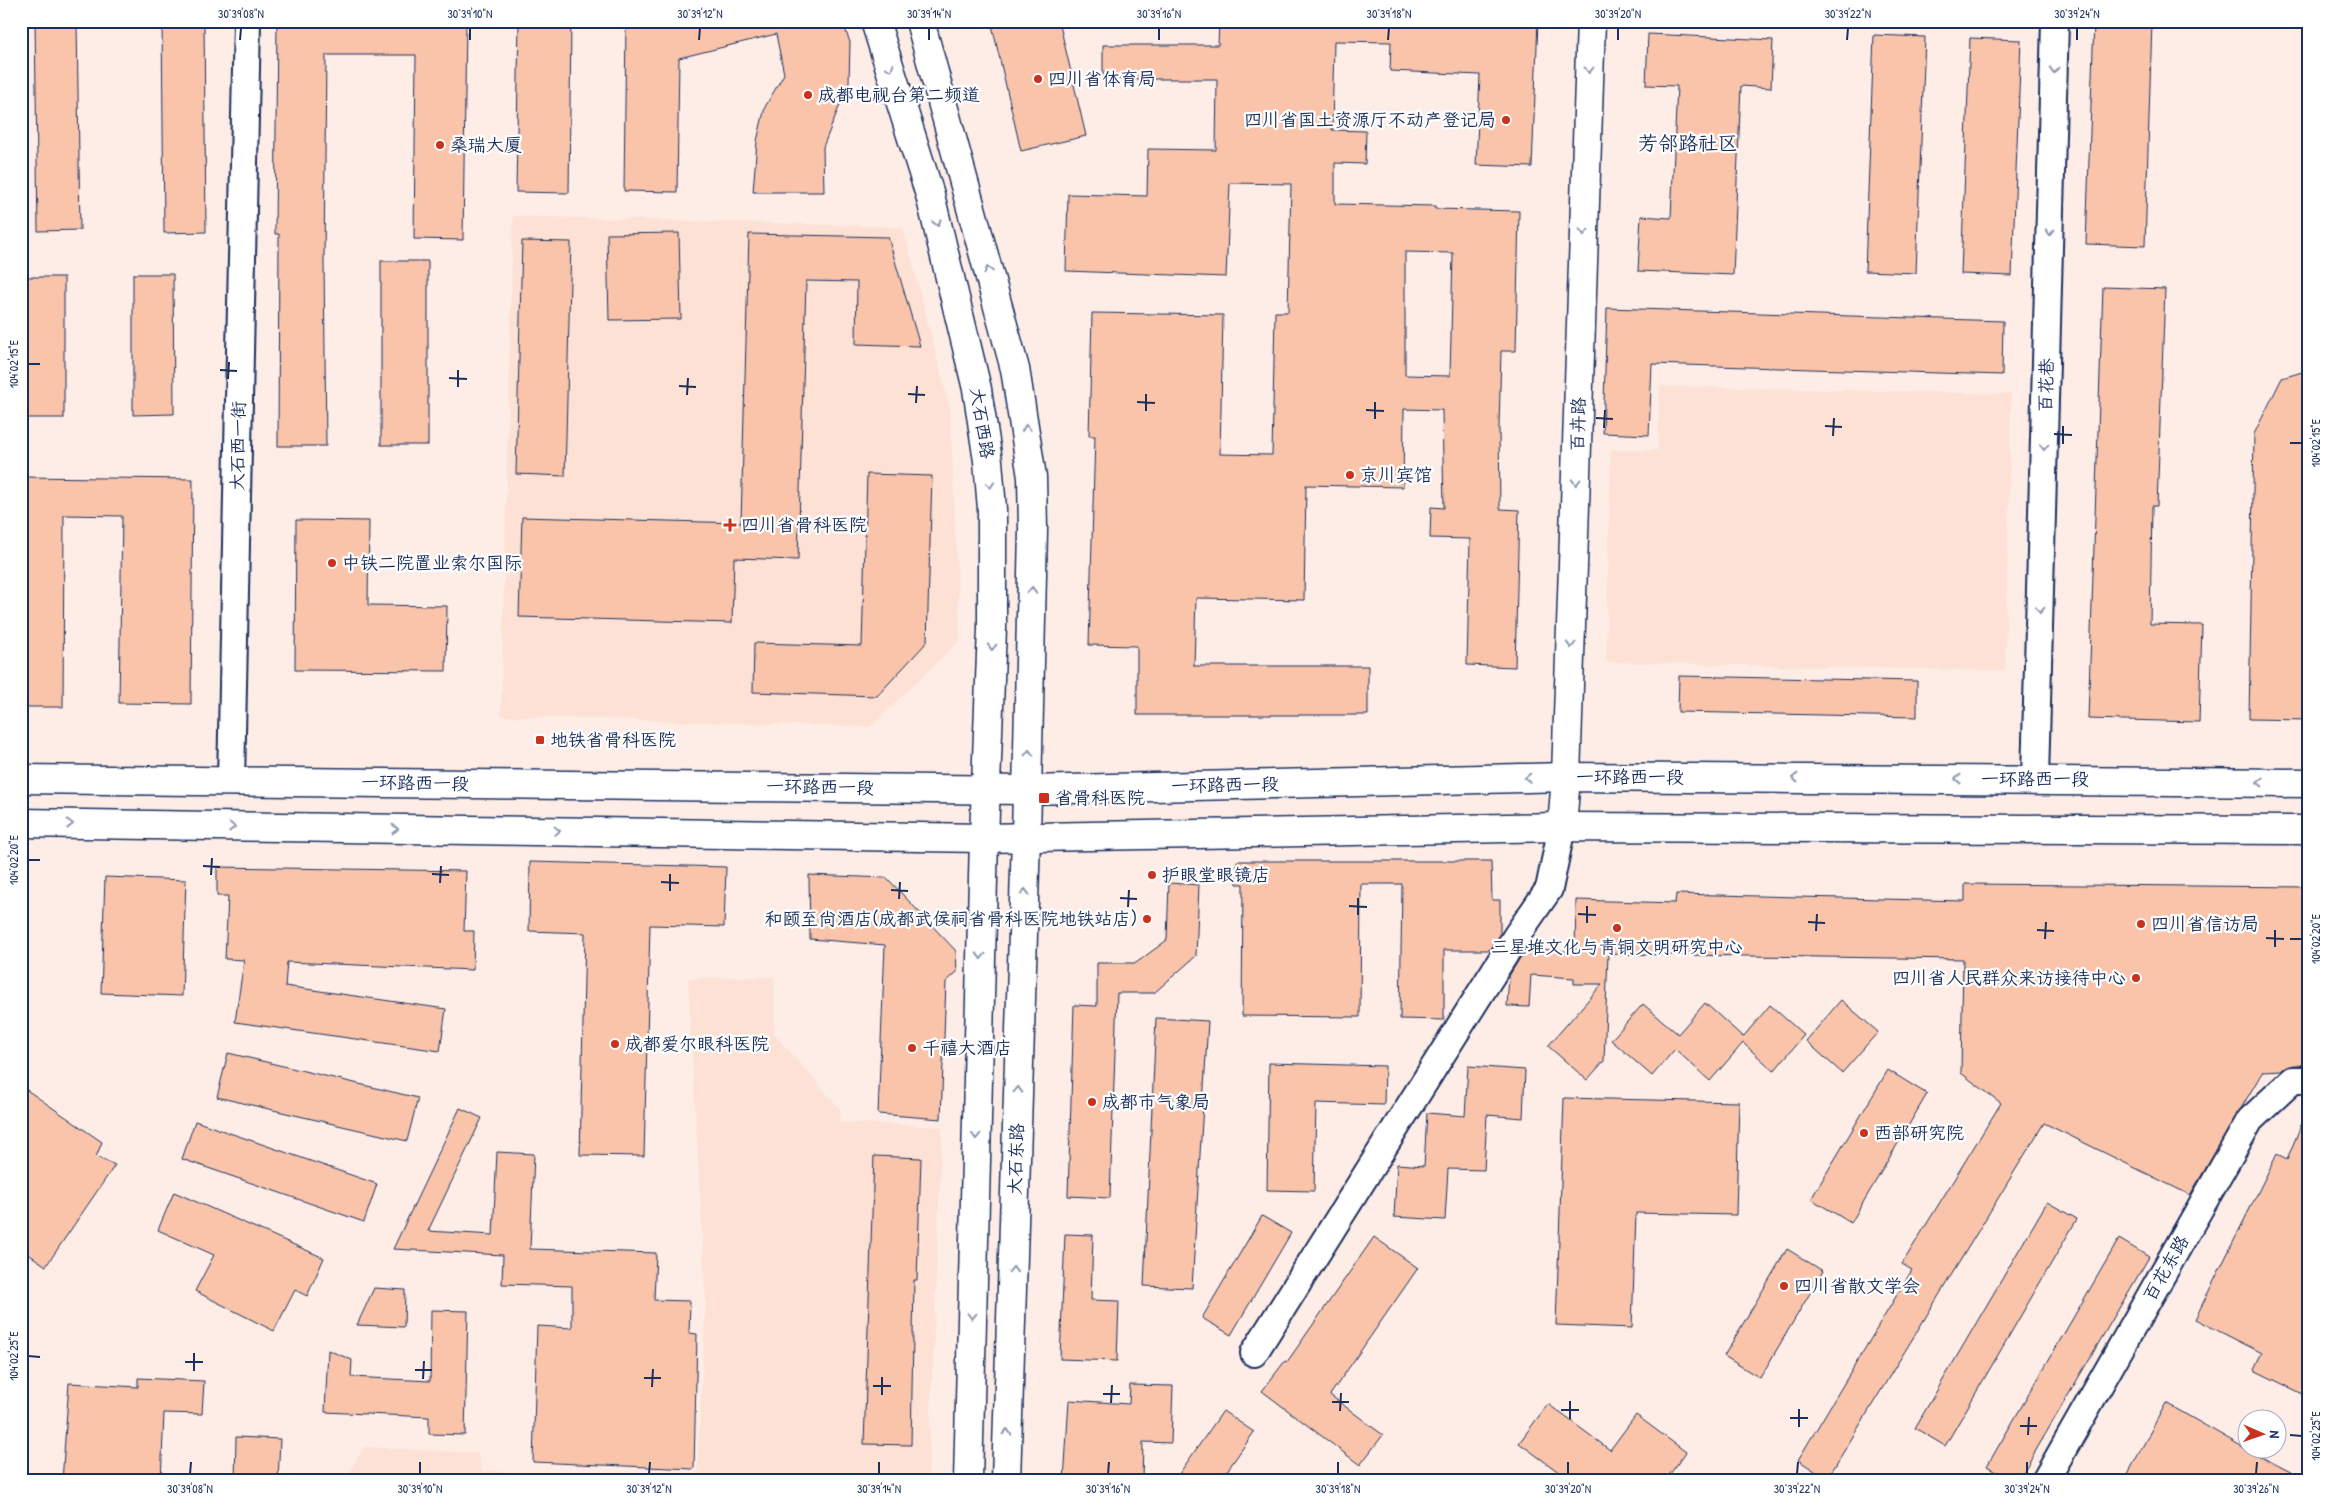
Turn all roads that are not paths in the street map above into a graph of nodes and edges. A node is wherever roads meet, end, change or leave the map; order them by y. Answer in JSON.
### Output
{"nodes":[{"id":1,"x":247,"y":21,"type":"edge"},
{"id":2,"x":875,"y":21,"type":"edge"},
{"id":3,"x":920,"y":21,"type":"edge"},
{"id":4,"x":1591,"y":21,"type":"edge"},
{"id":5,"x":2055,"y":21,"type":"edge"},
{"id":6,"x":1566,"y":777,"type":"junction"},
{"id":7,"x":21,"y":778,"type":"edge"},
{"id":8,"x":2035,"y":779,"type":"junction"},
{"id":9,"x":231,"y":781,"type":"junction"},
{"id":10,"x":2309,"y":782,"type":"edge"},
{"id":11,"x":986,"y":789,"type":"junction"},
{"id":12,"x":1028,"y":790,"type":"junction"},
{"id":13,"x":21,"y":824,"type":"edge"},
{"id":14,"x":1562,"y":827,"type":"junction"},
{"id":15,"x":2309,"y":830,"type":"edge"},
{"id":16,"x":1026,"y":837,"type":"junction"},
{"id":17,"x":984,"y":838,"type":"junction"},
{"id":18,"x":2309,"y":1080,"type":"edge"},
{"id":19,"x":1254,"y":1353,"type":"dead end"},
{"id":20,"x":968,"y":1481,"type":"edge"},
{"id":21,"x":1006,"y":1481,"type":"edge"},
{"id":22,"x":2044,"y":1481,"type":"edge"}],
"edges":[{"from":1,"to":9,"type":"street","name":"大石西一街"},
{"from":2,"to":11,"type":"main road","name":"大石西路","one_way":true},
{"from":12,"to":3,"type":"main road","one_way":true},
{"from":4,"to":6,"type":"main road","name":"百卉路","one_way":true},
{"from":5,"to":8,"type":"street","name":"百花巷","one_way":true},
{"from":8,"to":6,"type":"main road","name":"一环路西一段","one_way":true},
{"from":6,"to":12,"type":"main road","name":"一环路西一段","one_way":true},
{"from":6,"to":14,"type":"main road","name":"百卉路"},
{"from":7,"to":9,"type":"main road","name":"一环路西一段"},
{"from":10,"to":8,"type":"main road","name":"一环路西一段","one_way":true},
{"from":9,"to":11,"type":"main road","name":"一环路西一段"},
{"from":11,"to":12,"type":"main road","name":"一环路西一段"},
{"from":11,"to":17,"type":"main road","name":"大石西路"},
{"from":12,"to":16,"type":"main road"},
{"from":13,"to":17,"type":"main road","one_way":true},
{"from":14,"to":15,"type":"main road"},
{"from":14,"to":16,"type":"main road"},
{"from":14,"to":19,"type":"street"},
{"from":16,"to":17,"type":"main road"},
{"from":21,"to":16,"type":"main road","name":"大石东路","one_way":true},
{"from":17,"to":20,"type":"main road","one_way":true},
{"from":18,"to":22,"type":"street","name":"百花东路"}]}
